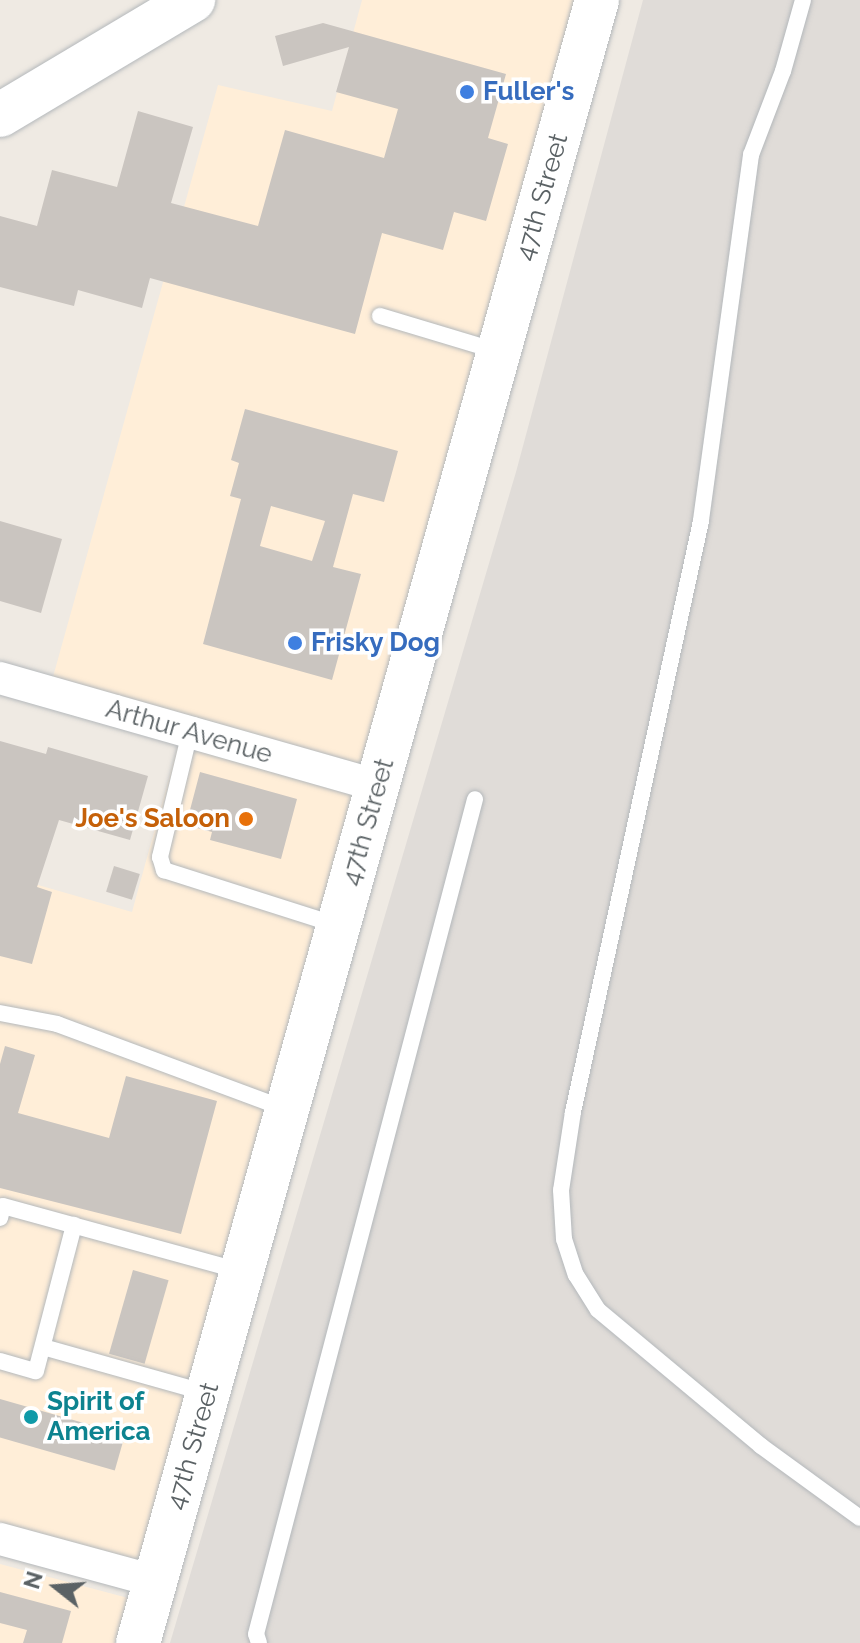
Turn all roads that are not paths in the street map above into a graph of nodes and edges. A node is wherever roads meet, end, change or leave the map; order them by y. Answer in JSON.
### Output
{"nodes":[{"id":1,"x":193,"y":0,"type":"edge"},
{"id":2,"x":597,"y":0,"type":"edge"},
{"id":3,"x":803,"y":0,"type":"edge"},
{"id":4,"x":0,"y":115,"type":"edge"},
{"id":5,"x":380,"y":316,"type":"dead end"},
{"id":6,"x":499,"y":352,"type":"junction"},
{"id":7,"x":0,"y":678,"type":"edge"},
{"id":8,"x":190,"y":732,"type":"junction"},
{"id":9,"x":378,"y":786,"type":"junction"},
{"id":10,"x":475,"y":799,"type":"dead end"},
{"id":11,"x":339,"y":926,"type":"junction"},
{"id":12,"x":0,"y":1013,"type":"edge"},
{"id":13,"x":287,"y":1110,"type":"junction"},
{"id":14,"x":0,"y":1218,"type":"edge"},
{"id":15,"x":74,"y":1225,"type":"junction"},
{"id":16,"x":242,"y":1271,"type":"junction"},
{"id":17,"x":43,"y":1347,"type":"junction"},
{"id":18,"x":0,"y":1361,"type":"edge"},
{"id":19,"x":208,"y":1394,"type":"junction"},
{"id":20,"x":860,"y":1518,"type":"edge"},
{"id":21,"x":0,"y":1539,"type":"edge"},
{"id":22,"x":155,"y":1581,"type":"junction"},
{"id":23,"x":138,"y":1643,"type":"edge"},
{"id":24,"x":259,"y":1643,"type":"edge"}],
"edges":[{"from":1,"to":4,"type":"main road"},
{"from":2,"to":6,"type":"main road","name":"47th Street"},
{"from":3,"to":20,"type":"lane"},
{"from":5,"to":6,"type":"lane"},
{"from":6,"to":9,"type":"main road","name":"47th Street"},
{"from":7,"to":8,"type":"street","name":"Arthur Avenue"},
{"from":8,"to":9,"type":"street","name":"Arthur Avenue"},
{"from":8,"to":11,"type":"lane"},
{"from":9,"to":11,"type":"main road","name":"47th Street"},
{"from":10,"to":24,"type":"lane"},
{"from":11,"to":13,"type":"main road","name":"47th Street"},
{"from":12,"to":13,"type":"lane"},
{"from":13,"to":16,"type":"main road","name":"47th Street"},
{"from":14,"to":15,"type":"lane"},
{"from":15,"to":16,"type":"lane"},
{"from":15,"to":17,"type":"lane"},
{"from":16,"to":19,"type":"main road","name":"47th Street"},
{"from":17,"to":18,"type":"lane"},
{"from":17,"to":19,"type":"lane"},
{"from":19,"to":22,"type":"main road","name":"47th Street"},
{"from":21,"to":22,"type":"street"},
{"from":22,"to":23,"type":"main road","name":"47th Street"}]}
